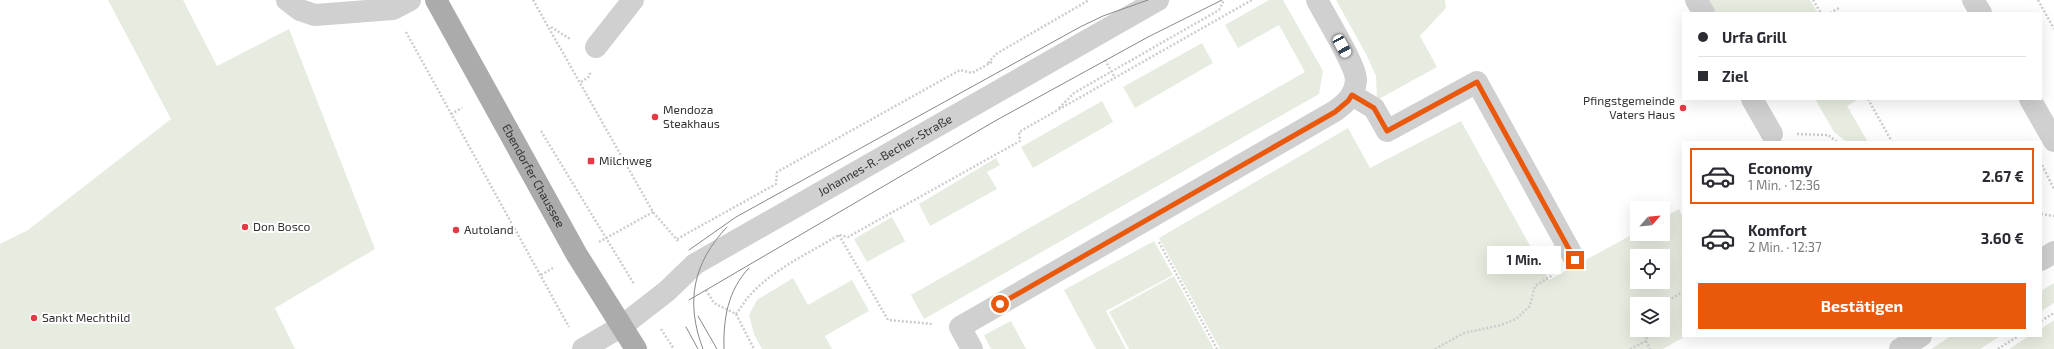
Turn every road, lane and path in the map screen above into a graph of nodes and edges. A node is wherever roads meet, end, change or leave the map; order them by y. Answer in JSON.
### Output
{"nodes":[{"id":1,"x":287,"y":0,"type":"edge"},
{"id":2,"x":436,"y":0,"type":"edge"},
{"id":3,"x":534,"y":0,"type":"edge"},
{"id":4,"x":633,"y":0,"type":"edge"},
{"id":5,"x":1089,"y":0,"type":"edge"},
{"id":6,"x":1158,"y":0,"type":"edge"},
{"id":7,"x":1224,"y":0,"type":"edge"},
{"id":8,"x":1252,"y":0,"type":"edge"},
{"id":9,"x":1316,"y":0,"type":"edge"},
{"id":10,"x":1696,"y":0,"type":"edge"},
{"id":11,"x":1813,"y":0,"type":"edge"},
{"id":12,"x":1974,"y":0,"type":"edge"},
{"id":13,"x":2038,"y":0,"type":"edge"},
{"id":14,"x":402,"y":5,"type":"edge"},
{"id":15,"x":1839,"y":8,"type":"dead end"},
{"id":16,"x":1703,"y":12,"type":"edge"},
{"id":17,"x":1820,"y":12,"type":"edge"},
{"id":18,"x":1832,"y":12,"type":"edge"},
{"id":19,"x":1980,"y":12,"type":"edge"},
{"id":20,"x":2054,"y":29,"type":"edge"},
{"id":21,"x":596,"y":46,"type":"dead end"},
{"id":22,"x":1352,"y":95,"type":"junction"},
{"id":23,"x":1753,"y":100,"type":"edge"},
{"id":24,"x":1869,"y":100,"type":"edge"},
{"id":25,"x":2031,"y":100,"type":"edge"},
{"id":26,"x":462,"y":108,"type":"dead end"},
{"id":27,"x":1056,"y":111,"type":"junction"},
{"id":28,"x":451,"y":114,"type":"junction"},
{"id":29,"x":541,"y":130,"type":"dead end"},
{"id":30,"x":1772,"y":134,"type":"joint"},
{"id":31,"x":2054,"y":140,"type":"edge"},
{"id":32,"x":1836,"y":141,"type":"edge"},
{"id":33,"x":1891,"y":141,"type":"edge"},
{"id":34,"x":2042,"y":165,"type":"edge"},
{"id":35,"x":2054,"y":189,"type":"edge"},
{"id":36,"x":653,"y":212,"type":"junction"},
{"id":37,"x":2042,"y":214,"type":"edge"},
{"id":38,"x":2054,"y":216,"type":"edge"},
{"id":39,"x":1147,"y":219,"type":"junction"},
{"id":40,"x":839,"y":235,"type":"junction"},
{"id":41,"x":606,"y":238,"type":"junction"},
{"id":42,"x":614,"y":250,"type":"dead end"},
{"id":43,"x":2054,"y":252,"type":"edge"},
{"id":44,"x":2042,"y":259,"type":"edge"},
{"id":45,"x":1575,"y":260,"type":"joint"},
{"id":46,"x":1682,"y":293,"type":"edge"},
{"id":47,"x":1670,"y":299,"type":"edge"},
{"id":48,"x":2054,"y":313,"type":"edge"},
{"id":49,"x":2042,"y":320,"type":"edge"},
{"id":50,"x":567,"y":322,"type":"dead end"},
{"id":51,"x":622,"y":326,"type":"junction"},
{"id":52,"x":960,"y":327,"type":"junction"},
{"id":53,"x":1647,"y":337,"type":"edge"},
{"id":54,"x":1919,"y":337,"type":"edge"},
{"id":55,"x":2016,"y":337,"type":"edge"},
{"id":56,"x":1646,"y":341,"type":"junction"},
{"id":57,"x":583,"y":349,"type":"edge"},
{"id":58,"x":636,"y":349,"type":"edge"},
{"id":59,"x":754,"y":349,"type":"edge"},
{"id":60,"x":972,"y":349,"type":"edge"},
{"id":61,"x":1217,"y":349,"type":"edge"},
{"id":62,"x":1435,"y":349,"type":"edge"},
{"id":63,"x":1630,"y":349,"type":"edge"},
{"id":64,"x":1650,"y":349,"type":"edge"},
{"id":65,"x":1900,"y":349,"type":"edge"},
{"id":66,"x":1998,"y":349,"type":"edge"}],
"edges":[{"from":1,"to":14,"type":"street"},
{"from":2,"to":51,"type":"main road","name":"Ebendorfer Chaussee"},
{"from":3,"to":36,"type":"path"},
{"from":4,"to":21,"type":"street"},
{"from":5,"to":36,"type":"path"},
{"from":6,"to":51,"type":"street","name":"Johannes-R.-Becher-Straße"},
{"from":7,"to":27,"type":"path"},
{"from":8,"to":27,"type":"path"},
{"from":9,"to":22,"type":"street"},
{"from":10,"to":16,"type":"street"},
{"from":11,"to":17,"type":"path"},
{"from":12,"to":19,"type":"street"},
{"from":13,"to":20,"type":"path"},
{"from":14,"to":28,"type":"path"},
{"from":15,"to":18,"type":"path"},
{"from":22,"to":39,"type":"street"},
{"from":22,"to":45,"type":"street"},
{"from":23,"to":30,"type":"street"},
{"from":24,"to":33,"type":"path"},
{"from":25,"to":31,"type":"street"},
{"from":26,"to":28,"type":"path"},
{"from":27,"to":40,"type":"path"},
{"from":28,"to":50,"type":"path"},
{"from":29,"to":41,"type":"path"},
{"from":30,"to":32,"type":"path"},
{"from":34,"to":35,"type":"path"},
{"from":36,"to":41,"type":"path"},
{"from":37,"to":38,"type":"path"},
{"from":39,"to":52,"type":"street"},
{"from":39,"to":61,"type":"path"},
{"from":40,"to":52,"type":"path"},
{"from":40,"to":59,"type":"path"},
{"from":41,"to":42,"type":"path"},
{"from":43,"to":44,"type":"street"},
{"from":45,"to":62,"type":"path"},
{"from":46,"to":47,"type":"path"},
{"from":48,"to":49,"type":"path"},
{"from":51,"to":57,"type":"street"},
{"from":51,"to":58,"type":"main road","name":"Ebendorfer Chaussee"},
{"from":52,"to":60,"type":"street"},
{"from":53,"to":56,"type":"path"},
{"from":54,"to":65,"type":"street"},
{"from":55,"to":66,"type":"path"},
{"from":56,"to":63,"type":"path"},
{"from":56,"to":64,"type":"path"}]}
